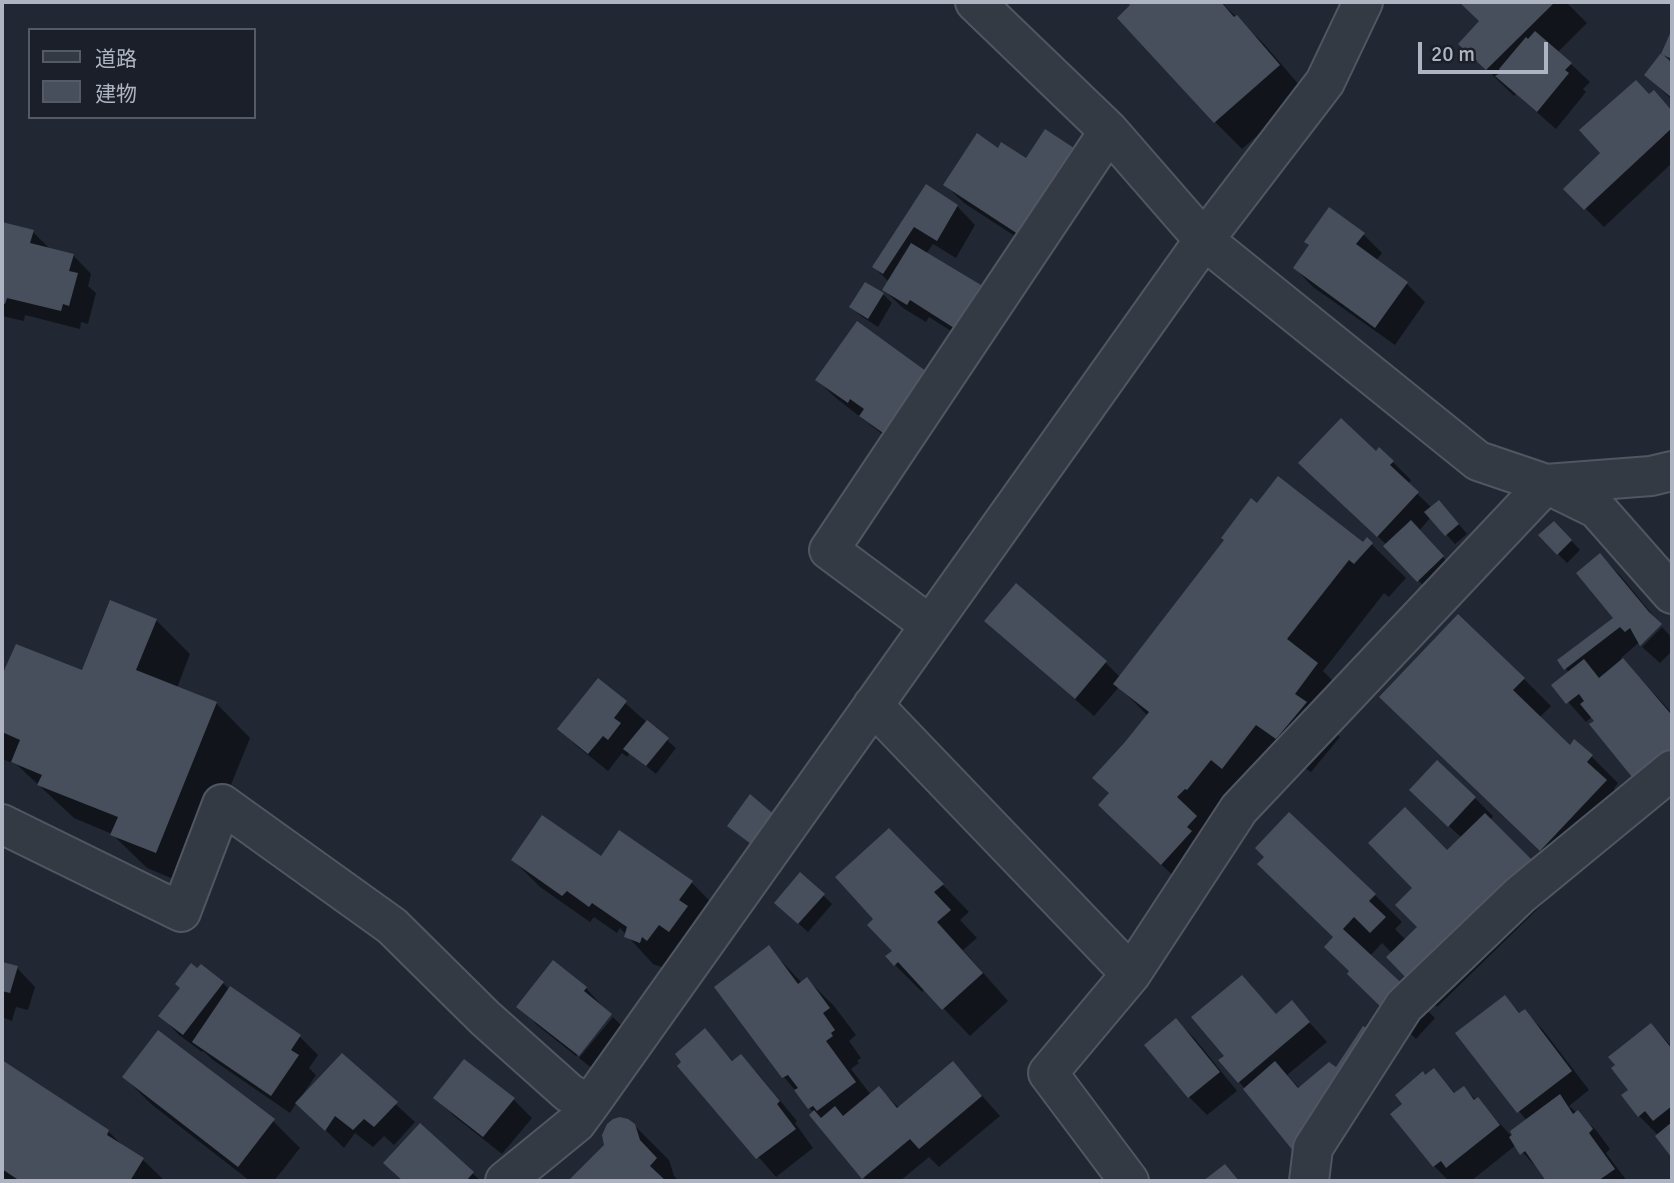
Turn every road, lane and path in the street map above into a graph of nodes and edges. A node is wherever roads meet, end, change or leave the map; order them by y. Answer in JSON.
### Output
{"nodes":[{"id":1,"x":975,"y":2,"type":"edge"},
{"id":2,"x":1363,"y":2,"type":"edge"},
{"id":3,"x":1109,"y":131,"type":"junction"},
{"id":4,"x":1204,"y":240,"type":"junction"},
{"id":5,"x":1672,"y":471,"type":"edge"},
{"id":6,"x":1546,"y":484,"type":"junction"},
{"id":7,"x":1672,"y":594,"type":"edge"},
{"id":8,"x":930,"y":625,"type":"junction"},
{"id":9,"x":873,"y":705,"type":"junction"},
{"id":10,"x":1672,"y":770,"type":"edge"},
{"id":11,"x":2,"y":824,"type":"edge"},
{"id":12,"x":1131,"y":974,"type":"junction"},
{"id":13,"x":590,"y":1104,"type":"junction"},
{"id":14,"x":505,"y":1181,"type":"edge"},
{"id":15,"x":1129,"y":1181,"type":"edge"},
{"id":16,"x":1309,"y":1181,"type":"edge"}],
"edges":[{"from":1,"to":3,"type":"street"},
{"from":2,"to":4,"type":"street"},
{"from":3,"to":4,"type":"street"},
{"from":3,"to":8,"type":"street"},
{"from":4,"to":6,"type":"street"},
{"from":4,"to":8,"type":"street"},
{"from":5,"to":6,"type":"street"},
{"from":6,"to":7,"type":"street"},
{"from":6,"to":12,"type":"street"},
{"from":8,"to":9,"type":"street"},
{"from":9,"to":12,"type":"street"},
{"from":9,"to":13,"type":"street"},
{"from":10,"to":16,"type":"street"},
{"from":11,"to":13,"type":"street"},
{"from":12,"to":15,"type":"street"},
{"from":13,"to":14,"type":"street"}]}
